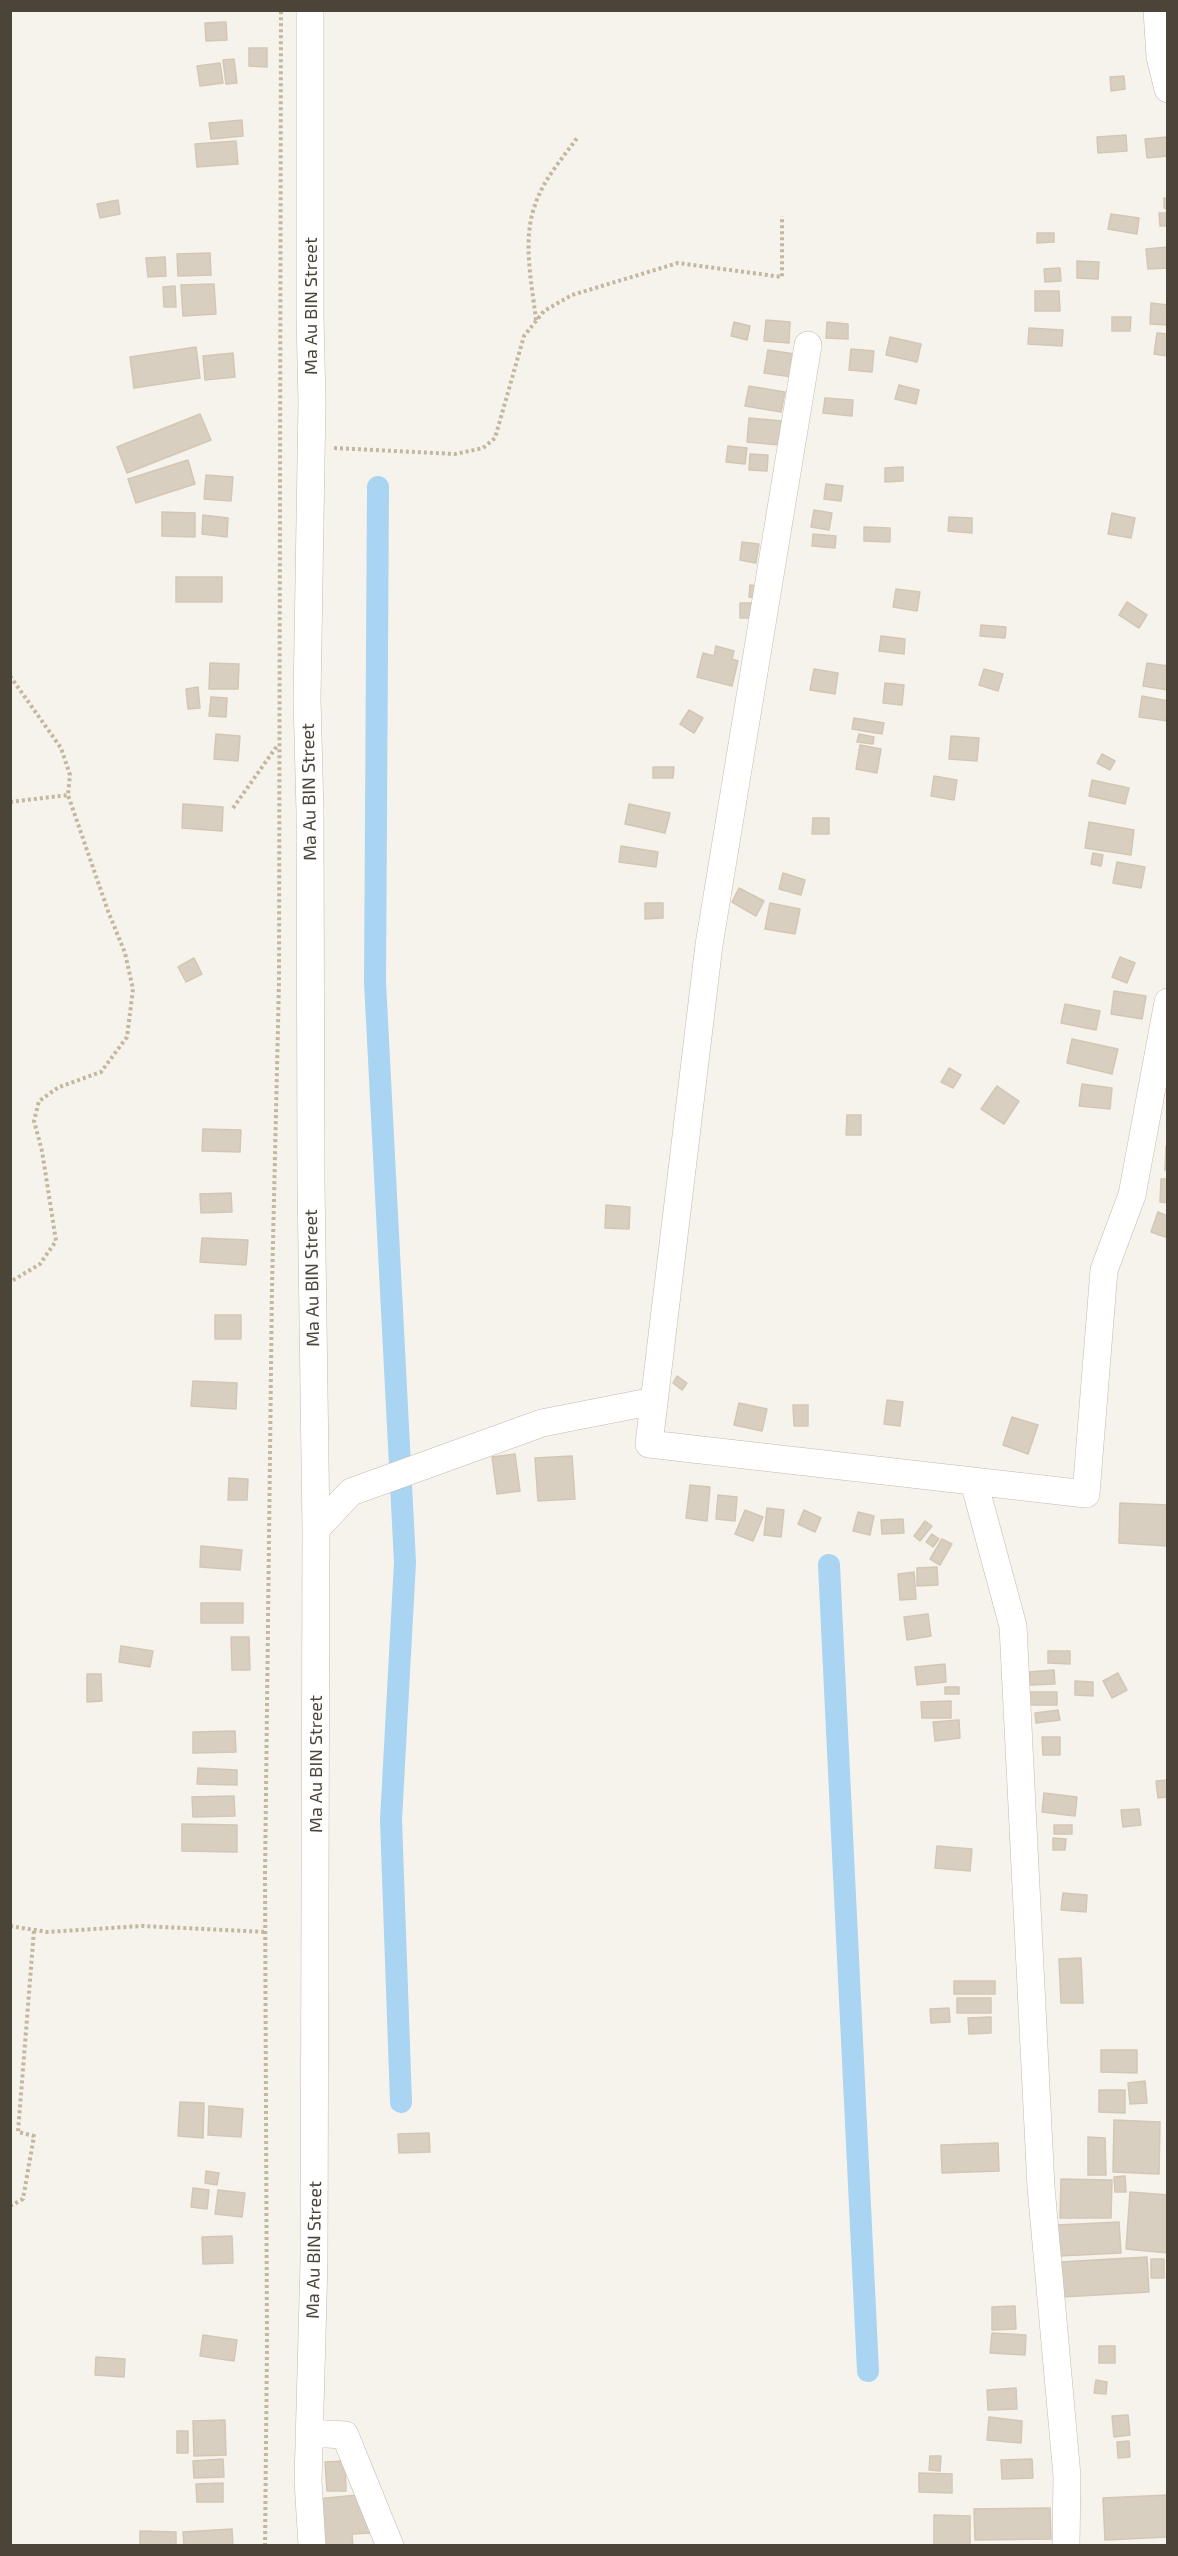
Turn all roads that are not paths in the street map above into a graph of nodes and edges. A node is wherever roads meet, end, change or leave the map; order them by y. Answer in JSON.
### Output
{"nodes":[{"id":1,"x":310,"y":10,"type":"edge"},
{"id":2,"x":1157,"y":10,"type":"edge"},
{"id":3,"x":1167,"y":89,"type":"edge"},
{"id":4,"x":808,"y":345,"type":"dead end"},
{"id":5,"x":1167,"y":1002,"type":"edge"},
{"id":6,"x":654,"y":1401,"type":"junction"},
{"id":7,"x":974,"y":1482,"type":"junction"},
{"id":8,"x":316,"y":1529,"type":"junction"},
{"id":9,"x":309,"y":2433,"type":"junction"},
{"id":10,"x":312,"y":2546,"type":"edge"},
{"id":11,"x":390,"y":2546,"type":"edge"},
{"id":12,"x":1066,"y":2546,"type":"edge"}],
"edges":[{"from":1,"to":8,"type":"street","name":"Ma Au BIN Street"},
{"from":2,"to":3,"type":"street"},
{"from":4,"to":6,"type":"street"},
{"from":5,"to":7,"type":"street"},
{"from":6,"to":7,"type":"street"},
{"from":6,"to":8,"type":"street"},
{"from":7,"to":12,"type":"street"},
{"from":8,"to":9,"type":"street","name":"Ma Au BIN Street"},
{"from":9,"to":10,"type":"street","name":"Ma Au BIN Street"},
{"from":9,"to":11,"type":"street"}]}
